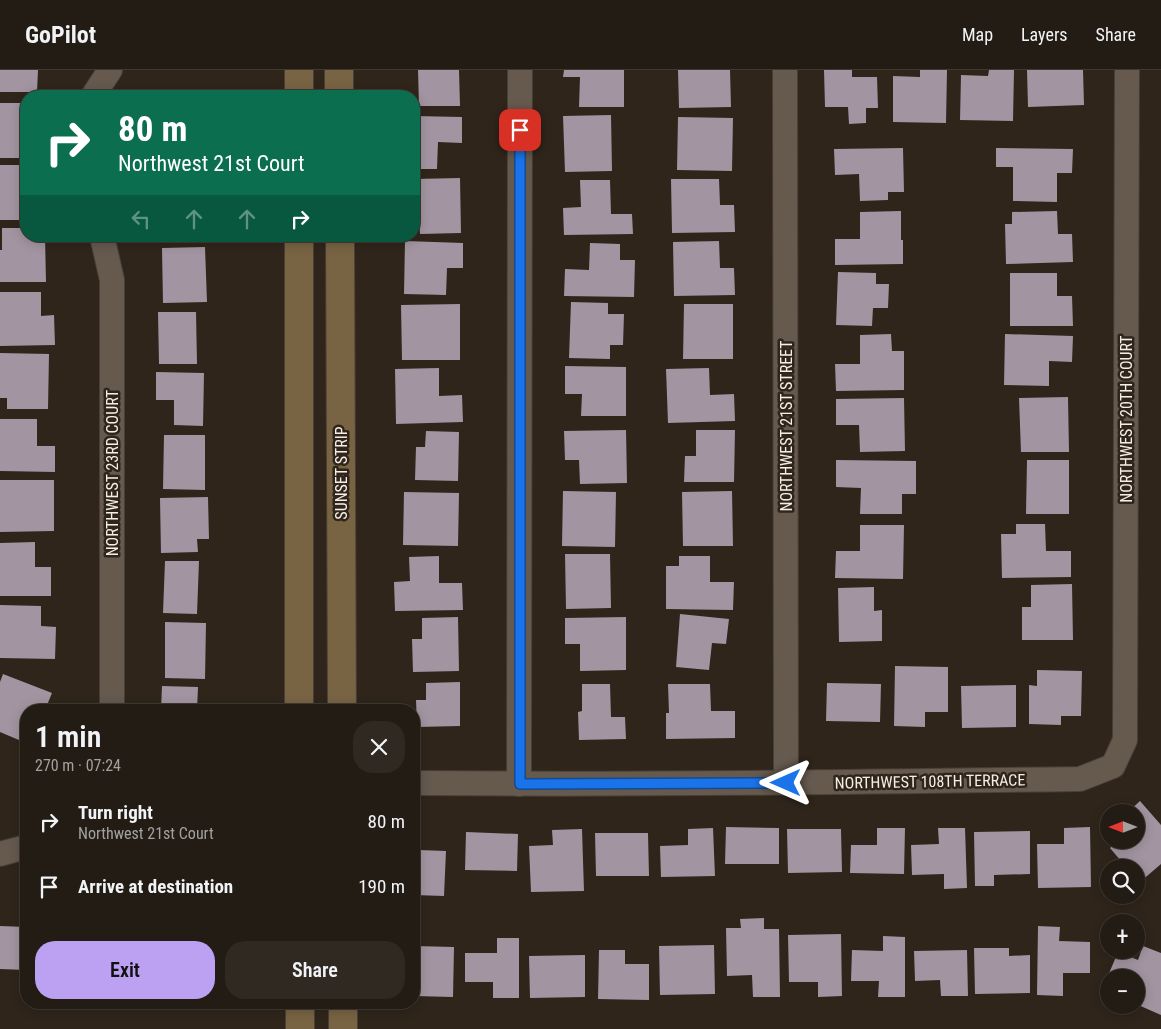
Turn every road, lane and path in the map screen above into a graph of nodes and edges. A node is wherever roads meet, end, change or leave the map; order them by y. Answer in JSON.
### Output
{"nodes":[{"id":1,"x":299,"y":70,"type":"edge"},
{"id":2,"x":339,"y":70,"type":"edge"},
{"id":3,"x":520,"y":70,"type":"edge"},
{"id":4,"x":785,"y":70,"type":"edge"},
{"id":5,"x":1127,"y":70,"type":"edge"},
{"id":6,"x":109,"y":71,"type":"edge"},
{"id":7,"x":97,"y":90,"type":"edge"},
{"id":8,"x":299,"y":90,"type":"edge"},
{"id":9,"x":340,"y":90,"type":"edge"},
{"id":10,"x":103,"y":242,"type":"edge"},
{"id":11,"x":299,"y":242,"type":"edge"},
{"id":12,"x":340,"y":242,"type":"edge"},
{"id":13,"x":112,"y":704,"type":"edge"},
{"id":14,"x":299,"y":704,"type":"edge"},
{"id":15,"x":342,"y":704,"type":"edge"},
{"id":16,"x":1113,"y":766,"type":"joint"},
{"id":17,"x":420,"y":783,"type":"edge"},
{"id":18,"x":786,"y":783,"type":"junction"},
{"id":19,"x":520,"y":784,"type":"junction"},
{"id":20,"x":20,"y":849,"type":"edge"},
{"id":21,"x":0,"y":854,"type":"edge"},
{"id":22,"x":300,"y":1009,"type":"edge"},
{"id":23,"x":343,"y":1009,"type":"edge"},
{"id":24,"x":300,"y":1029,"type":"edge"},
{"id":25,"x":343,"y":1029,"type":"edge"}],
"edges":[{"from":1,"to":8,"type":"street"},
{"from":2,"to":9,"type":"street"},
{"from":3,"to":19,"type":"street"},
{"from":4,"to":18,"type":"street","name":"NORTHWEST 21ST STREET"},
{"from":5,"to":16,"type":"street","name":"NORTHWEST 20TH COURT"},
{"from":6,"to":7,"type":"street"},
{"from":10,"to":13,"type":"street","name":"NORTHWEST 23RD COURT"},
{"from":11,"to":14,"type":"street"},
{"from":12,"to":15,"type":"street","name":"SUNSET STRIP"},
{"from":16,"to":18,"type":"street","name":"NORTHWEST 108TH TERRACE"},
{"from":17,"to":19,"type":"street","name":"NORTHWEST 108TH TERRACE"},
{"from":18,"to":19,"type":"street","name":"NORTHWEST 108TH TERRACE"},
{"from":20,"to":21,"type":"street"},
{"from":22,"to":24,"type":"street"},
{"from":23,"to":25,"type":"street"}]}
